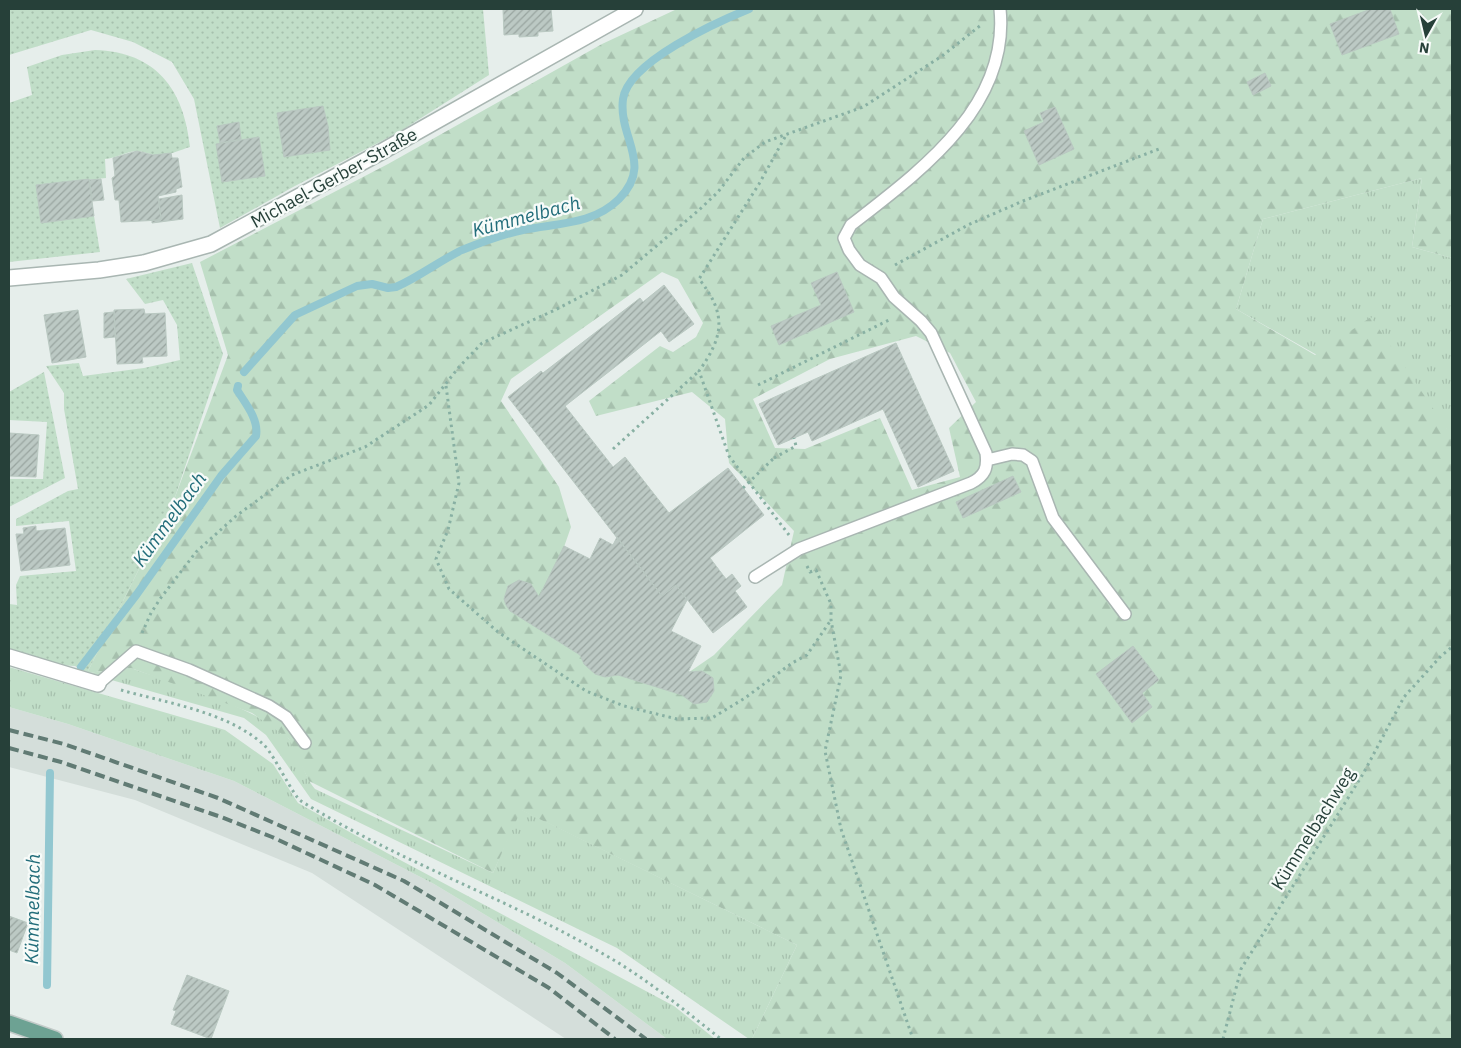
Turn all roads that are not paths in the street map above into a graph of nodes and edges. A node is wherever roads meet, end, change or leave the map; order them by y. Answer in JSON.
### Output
{"nodes":[{"id":1,"x":635,"y":9,"type":"edge"},
{"id":2,"x":1000,"y":9,"type":"edge"},
{"id":3,"x":9,"y":278,"type":"edge"},
{"id":4,"x":987,"y":460,"type":"junction"},
{"id":5,"x":756,"y":577,"type":"dead end"},
{"id":6,"x":1125,"y":614,"type":"dead end"},
{"id":7,"x":9,"y":657,"type":"edge"},
{"id":8,"x":98,"y":684,"type":"joint"},
{"id":9,"x":305,"y":743,"type":"dead end"},
{"id":10,"x":9,"y":1023,"type":"edge"},
{"id":11,"x":55,"y":1039,"type":"edge"}],
"edges":[{"from":1,"to":3,"type":"street","name":"Michael-Gerber-Straße"},
{"from":2,"to":4,"type":"lane"},
{"from":4,"to":5,"type":"lane"},
{"from":4,"to":6,"type":"lane"},
{"from":7,"to":8,"type":"street"},
{"from":8,"to":9,"type":"lane"},
{"from":10,"to":11,"type":"main road"}]}
